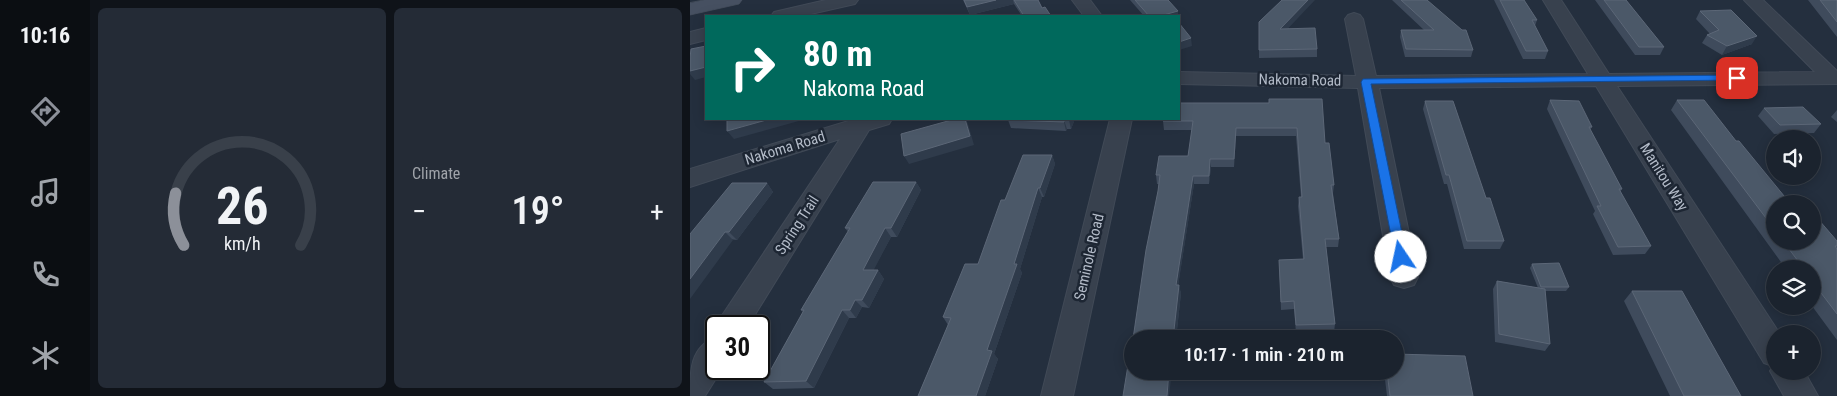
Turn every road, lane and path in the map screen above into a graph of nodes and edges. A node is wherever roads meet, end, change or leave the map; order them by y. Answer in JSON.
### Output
{"nodes":[{"id":1,"x":732,"y":0,"type":"edge"},
{"id":2,"x":849,"y":0,"type":"edge"},
{"id":3,"x":1081,"y":0,"type":"edge"},
{"id":4,"x":1552,"y":0,"type":"edge"},
{"id":5,"x":1753,"y":0,"type":"edge"},
{"id":6,"x":690,"y":9,"type":"edge"},
{"id":7,"x":784,"y":15,"type":"edge"},
{"id":8,"x":1092,"y":15,"type":"edge"},
{"id":9,"x":1354,"y":19,"type":"dead end"},
{"id":10,"x":705,"y":34,"type":"edge"},
{"id":11,"x":690,"y":38,"type":"edge"},
{"id":12,"x":1180,"y":78,"type":"edge"},
{"id":13,"x":1835,"y":78,"type":"edge"},
{"id":14,"x":1602,"y":79,"type":"junction"},
{"id":15,"x":1366,"y":82,"type":"junction"},
{"id":16,"x":1121,"y":120,"type":"edge"},
{"id":17,"x":871,"y":121,"type":"edge"},
{"id":18,"x":690,"y":178,"type":"edge"},
{"id":19,"x":1404,"y":277,"type":"dead end"},
{"id":20,"x":739,"y":315,"type":"edge"},
{"id":21,"x":1766,"y":339,"type":"edge"},
{"id":22,"x":705,"y":368,"type":"edge"},
{"id":23,"x":1792,"y":380,"type":"edge"},
{"id":24,"x":690,"y":392,"type":"edge"},
{"id":25,"x":1057,"y":396,"type":"edge"},
{"id":26,"x":1802,"y":396,"type":"edge"}],
"edges":[{"from":1,"to":6,"type":"main road"},
{"from":2,"to":7,"type":"street"},
{"from":3,"to":8,"type":"street"},
{"from":4,"to":14,"type":"street","name":"Manitou Way"},
{"from":5,"to":13,"type":"street"},
{"from":9,"to":15,"type":"street"},
{"from":10,"to":11,"type":"street"},
{"from":12,"to":15,"type":"street","name":"Nakoma Road"},
{"from":13,"to":14,"type":"street","name":"Nakoma Road"},
{"from":14,"to":15,"type":"street","name":"Nakoma Road"},
{"from":14,"to":21,"type":"street","name":"Manitou Way"},
{"from":15,"to":19,"type":"street"},
{"from":16,"to":25,"type":"street","name":"Seminole Road"},
{"from":17,"to":18,"type":"street","name":"Nakoma Road"},
{"from":17,"to":20,"type":"street","name":"Spring Trail"},
{"from":22,"to":24,"type":"street"},
{"from":23,"to":26,"type":"street"}]}
